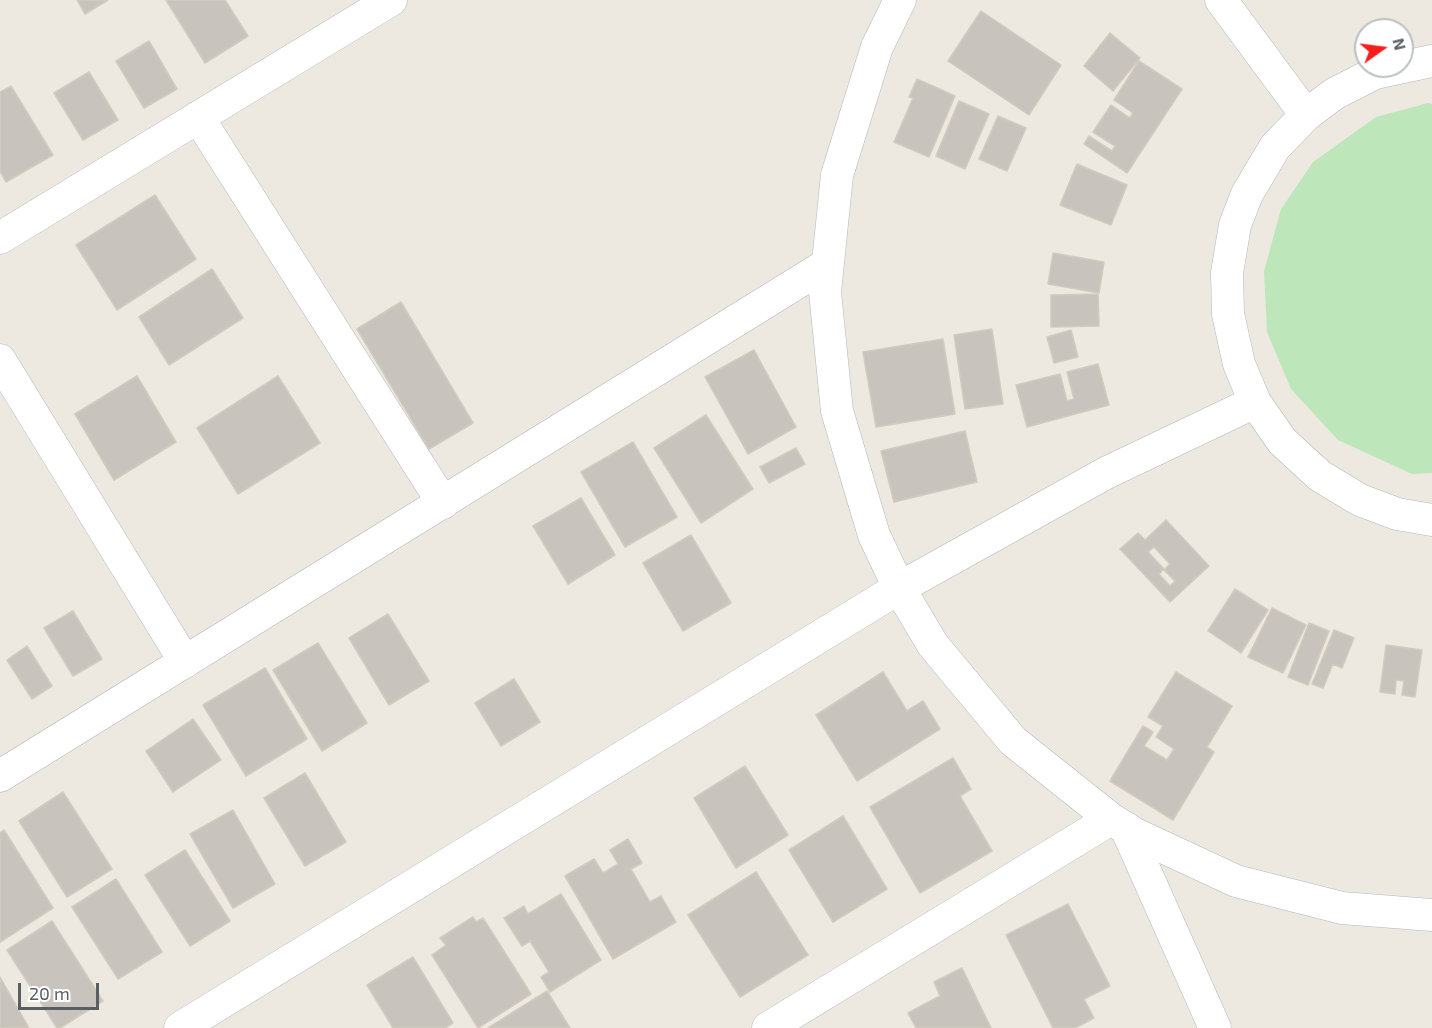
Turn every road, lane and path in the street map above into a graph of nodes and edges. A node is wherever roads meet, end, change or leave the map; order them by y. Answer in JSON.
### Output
{"nodes":[{"id":1,"x":391,"y":0,"type":"edge"},
{"id":2,"x":900,"y":0,"type":"edge"},
{"id":3,"x":1221,"y":0,"type":"edge"},
{"id":4,"x":1432,"y":61,"type":"edge"},
{"id":5,"x":1306,"y":115,"type":"junction"},
{"id":6,"x":198,"y":117,"type":"junction"},
{"id":7,"x":0,"y":238,"type":"edge"},
{"id":8,"x":826,"y":265,"type":"junction"},
{"id":9,"x":0,"y":360,"type":"edge"},
{"id":10,"x":1255,"y":402,"type":"junction"},
{"id":11,"x":443,"y":503,"type":"junction"},
{"id":12,"x":1432,"y":520,"type":"edge"},
{"id":13,"x":899,"y":588,"type":"junction"},
{"id":14,"x":185,"y":662,"type":"junction"},
{"id":15,"x":0,"y":776,"type":"edge"},
{"id":16,"x":1118,"y":823,"type":"junction"},
{"id":17,"x":1432,"y":915,"type":"edge"},
{"id":18,"x":180,"y":1028,"type":"edge"},
{"id":19,"x":768,"y":1028,"type":"edge"},
{"id":20,"x":1215,"y":1028,"type":"edge"}],
"edges":[{"from":1,"to":6,"type":"street"},
{"from":2,"to":8,"type":"street"},
{"from":3,"to":5,"type":"street"},
{"from":4,"to":5,"type":"street"},
{"from":5,"to":10,"type":"street"},
{"from":6,"to":7,"type":"street"},
{"from":6,"to":11,"type":"street"},
{"from":8,"to":11,"type":"street"},
{"from":8,"to":13,"type":"street"},
{"from":9,"to":14,"type":"street"},
{"from":10,"to":12,"type":"street"},
{"from":10,"to":13,"type":"street"},
{"from":11,"to":14,"type":"street"},
{"from":13,"to":16,"type":"street"},
{"from":13,"to":18,"type":"street"},
{"from":14,"to":15,"type":"street"},
{"from":16,"to":17,"type":"street"},
{"from":16,"to":19,"type":"street"},
{"from":16,"to":20,"type":"street"}]}
